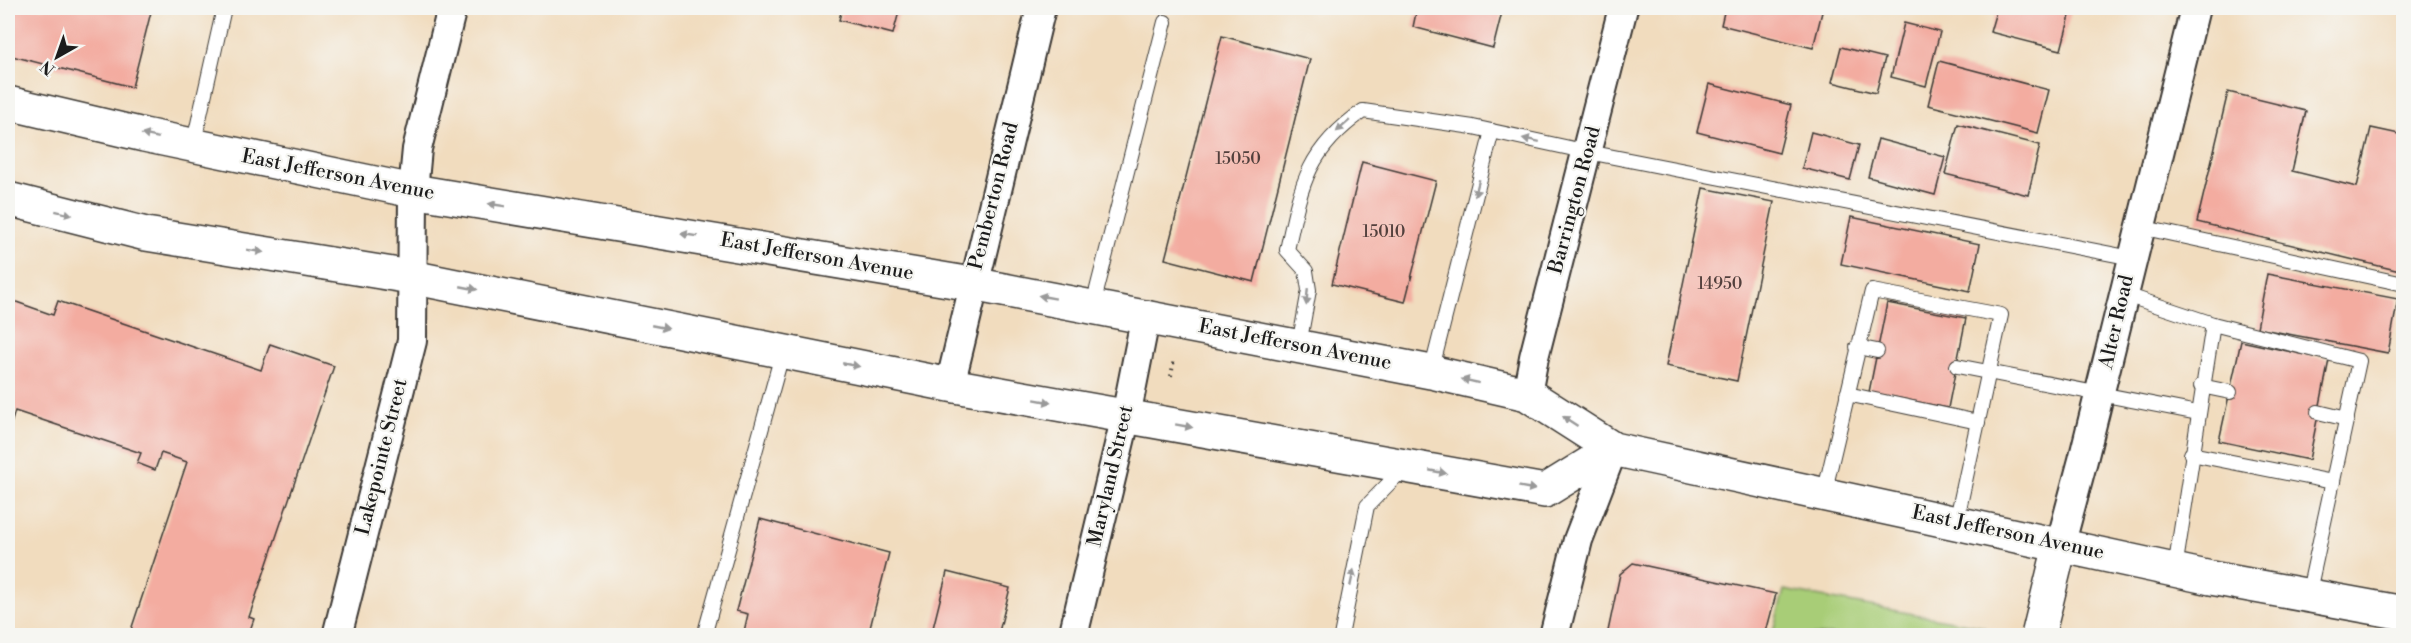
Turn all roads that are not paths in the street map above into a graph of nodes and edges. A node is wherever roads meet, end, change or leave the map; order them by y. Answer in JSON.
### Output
{"nodes":[{"id":1,"x":224,"y":8,"type":"edge"},
{"id":2,"x":452,"y":8,"type":"edge"},
{"id":3,"x":1041,"y":8,"type":"edge"},
{"id":4,"x":1623,"y":8,"type":"edge"},
{"id":5,"x":2194,"y":8,"type":"edge"},
{"id":6,"x":1165,"y":22,"type":"dead end"},
{"id":7,"x":8,"y":103,"type":"edge"},
{"id":8,"x":1492,"y":131,"type":"junction"},
{"id":9,"x":193,"y":146,"type":"junction"},
{"id":10,"x":1588,"y":152,"type":"junction"},
{"id":11,"x":413,"y":191,"type":"junction"},
{"id":12,"x":8,"y":199,"type":"edge"},
{"id":13,"x":2140,"y":226,"type":"junction"},
{"id":14,"x":2132,"y":258,"type":"junction"},
{"id":15,"x":411,"y":277,"type":"junction"},
{"id":16,"x":972,"y":284,"type":"junction"},
{"id":17,"x":2403,"y":284,"type":"edge"},
{"id":18,"x":2123,"y":294,"type":"junction"},
{"id":19,"x":1093,"y":305,"type":"junction"},
{"id":20,"x":1146,"y":315,"type":"junction"},
{"id":21,"x":2213,"y":324,"type":"junction"},
{"id":22,"x":1299,"y":345,"type":"junction"},
{"id":23,"x":1857,"y":347,"type":"junction"},
{"id":24,"x":783,"y":351,"type":"junction"},
{"id":25,"x":1878,"y":351,"type":"dead end"},
{"id":26,"x":1957,"y":366,"type":"dead end"},
{"id":27,"x":1431,"y":372,"type":"junction"},
{"id":28,"x":1989,"y":372,"type":"junction"},
{"id":29,"x":950,"y":385,"type":"junction"},
{"id":30,"x":2201,"y":386,"type":"junction"},
{"id":31,"x":2230,"y":392,"type":"dead end"},
{"id":32,"x":1847,"y":393,"type":"junction"},
{"id":33,"x":1527,"y":394,"type":"junction"},
{"id":34,"x":2099,"y":394,"type":"junction"},
{"id":35,"x":2318,"y":412,"type":"dead end"},
{"id":36,"x":2198,"y":413,"type":"junction"},
{"id":37,"x":1126,"y":416,"type":"junction"},
{"id":38,"x":2347,"y":419,"type":"junction"},
{"id":39,"x":1978,"y":422,"type":"junction"},
{"id":40,"x":1613,"y":449,"type":"junction"},
{"id":41,"x":2191,"y":454,"type":"junction"},
{"id":42,"x":1406,"y":466,"type":"junction"},
{"id":43,"x":2333,"y":482,"type":"junction"},
{"id":44,"x":1824,"y":495,"type":"junction"},
{"id":45,"x":1956,"y":523,"type":"junction"},
{"id":46,"x":2060,"y":546,"type":"junction"},
{"id":47,"x":2175,"y":569,"type":"junction"},
{"id":48,"x":2308,"y":596,"type":"junction"},
{"id":49,"x":2403,"y":613,"type":"edge"},
{"id":50,"x":337,"y":636,"type":"edge"},
{"id":51,"x":704,"y":636,"type":"edge"},
{"id":52,"x":1072,"y":636,"type":"edge"},
{"id":53,"x":1341,"y":636,"type":"edge"},
{"id":54,"x":1554,"y":636,"type":"edge"},
{"id":55,"x":2037,"y":636,"type":"edge"}],
"edges":[{"from":1,"to":9,"type":"lane"},
{"from":2,"to":11,"type":"street"},
{"from":3,"to":16,"type":"street","name":"Pemberton Road"},
{"from":4,"to":10,"type":"street","name":"Barrington Road"},
{"from":5,"to":13,"type":"street","name":"Alter Road"},
{"from":6,"to":19,"type":"lane"},
{"from":9,"to":7,"type":"main road","name":"East Jefferson Avenue","one_way":true},
{"from":10,"to":8,"type":"lane","one_way":true},
{"from":8,"to":22,"type":"lane","one_way":true},
{"from":8,"to":27,"type":"lane","one_way":true},
{"from":9,"to":11,"type":"main road","name":"East Jefferson Avenue"},
{"from":10,"to":14,"type":"lane"},
{"from":10,"to":33,"type":"street","name":"Barrington Road"},
{"from":11,"to":15,"type":"street","name":"Lakepointe Street"},
{"from":16,"to":11,"type":"main road","name":"East Jefferson Avenue","one_way":true},
{"from":12,"to":15,"type":"main road","one_way":true},
{"from":13,"to":14,"type":"street","name":"Alter Road"},
{"from":13,"to":17,"type":"lane"},
{"from":14,"to":18,"type":"street","name":"Alter Road"},
{"from":15,"to":24,"type":"main road","one_way":true},
{"from":15,"to":50,"type":"street","name":"Lakepointe Street"},
{"from":19,"to":16,"type":"main road","name":"East Jefferson Avenue","one_way":true},
{"from":16,"to":29,"type":"street","name":"Pemberton Road"},
{"from":18,"to":21,"type":"lane"},
{"from":18,"to":34,"type":"street","name":"Alter Road"},
{"from":19,"to":20,"type":"main road","name":"East Jefferson Avenue"},
{"from":20,"to":22,"type":"main road","name":"East Jefferson Avenue"},
{"from":20,"to":37,"type":"street","name":"Maryland Street"},
{"from":21,"to":30,"type":"lane"},
{"from":21,"to":38,"type":"lane"},
{"from":22,"to":27,"type":"main road","name":"East Jefferson Avenue"},
{"from":23,"to":25,"type":"lane"},
{"from":23,"to":28,"type":"lane"},
{"from":23,"to":32,"type":"lane"},
{"from":24,"to":29,"type":"main road","one_way":true},
{"from":24,"to":51,"type":"lane"},
{"from":26,"to":28,"type":"lane"},
{"from":33,"to":27,"type":"main road","name":"East Jefferson Avenue","one_way":true},
{"from":28,"to":34,"type":"lane"},
{"from":28,"to":39,"type":"lane"},
{"from":29,"to":37,"type":"main road","one_way":true},
{"from":30,"to":31,"type":"lane"},
{"from":30,"to":36,"type":"lane"},
{"from":32,"to":39,"type":"lane"},
{"from":32,"to":44,"type":"lane"},
{"from":40,"to":33,"type":"main road","name":"East Jefferson Avenue","one_way":true},
{"from":34,"to":36,"type":"lane"},
{"from":34,"to":46,"type":"street","name":"Alter Road"},
{"from":35,"to":38,"type":"lane"},
{"from":36,"to":41,"type":"lane"},
{"from":37,"to":42,"type":"main road","one_way":true},
{"from":37,"to":52,"type":"street","name":"Maryland Street"},
{"from":38,"to":43,"type":"lane"},
{"from":39,"to":45,"type":"lane"},
{"from":42,"to":40,"type":"main road","one_way":true},
{"from":40,"to":44,"type":"main road","name":"East Jefferson Avenue"},
{"from":40,"to":54,"type":"street"},
{"from":41,"to":43,"type":"lane"},
{"from":41,"to":47,"type":"lane"},
{"from":53,"to":42,"type":"lane","one_way":true},
{"from":43,"to":48,"type":"lane"},
{"from":44,"to":45,"type":"main road","name":"East Jefferson Avenue"},
{"from":45,"to":46,"type":"main road","name":"East Jefferson Avenue"},
{"from":46,"to":47,"type":"main road","name":"East Jefferson Avenue"},
{"from":46,"to":55,"type":"main road","name":"Alter Road"},
{"from":47,"to":48,"type":"main road","name":"East Jefferson Avenue"},
{"from":48,"to":49,"type":"main road","name":"East Jefferson Avenue"}]}
